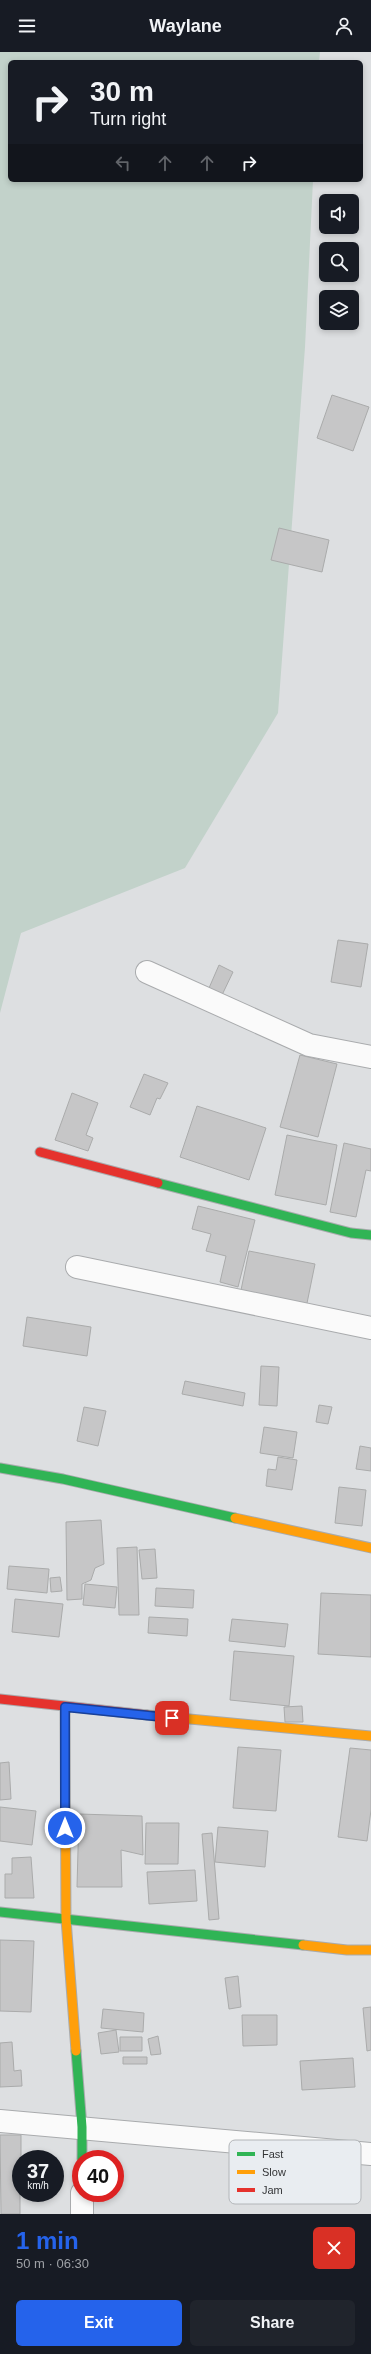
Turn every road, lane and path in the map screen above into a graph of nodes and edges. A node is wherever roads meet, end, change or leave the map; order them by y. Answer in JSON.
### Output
{"nodes":[{"id":1,"x":147,"y":972,"type":"dead end"},
{"id":2,"x":371,"y":1057,"type":"edge"},
{"id":3,"x":40,"y":1152,"type":"dead end"},
{"id":4,"x":371,"y":1235,"type":"edge"},
{"id":5,"x":77,"y":1268,"type":"dead end"},
{"id":6,"x":371,"y":1328,"type":"edge"},
{"id":7,"x":0,"y":1468,"type":"edge"},
{"id":8,"x":371,"y":1548,"type":"edge"},
{"id":9,"x":0,"y":1699,"type":"edge"},
{"id":10,"x":65,"y":1707,"type":"junction"},
{"id":11,"x":371,"y":1736,"type":"edge"},
{"id":12,"x":0,"y":1912,"type":"edge"},
{"id":13,"x":66,"y":1919,"type":"junction"},
{"id":14,"x":371,"y":1950,"type":"edge"},
{"id":15,"x":0,"y":2121,"type":"edge"},
{"id":16,"x":82,"y":2127,"type":"junction"},
{"id":17,"x":229,"y":2141,"type":"edge"},
{"id":18,"x":82,"y":2150,"type":"edge"},
{"id":19,"x":361,"y":2153,"type":"edge"},
{"id":20,"x":371,"y":2154,"type":"edge"},
{"id":21,"x":82,"y":2202,"type":"edge"},
{"id":22,"x":82,"y":2214,"type":"edge"}],
"edges":[{"from":1,"to":2,"type":"street"},
{"from":3,"to":4,"type":"street"},
{"from":5,"to":6,"type":"street"},
{"from":7,"to":8,"type":"street"},
{"from":9,"to":10,"type":"street"},
{"from":10,"to":11,"type":"street"},
{"from":10,"to":13,"type":"street"},
{"from":12,"to":13,"type":"street"},
{"from":13,"to":14,"type":"street"},
{"from":13,"to":16,"type":"street"},
{"from":15,"to":16,"type":"street"},
{"from":16,"to":17,"type":"street"},
{"from":16,"to":18,"type":"street"},
{"from":19,"to":20,"type":"street"},
{"from":21,"to":22,"type":"street"}]}
